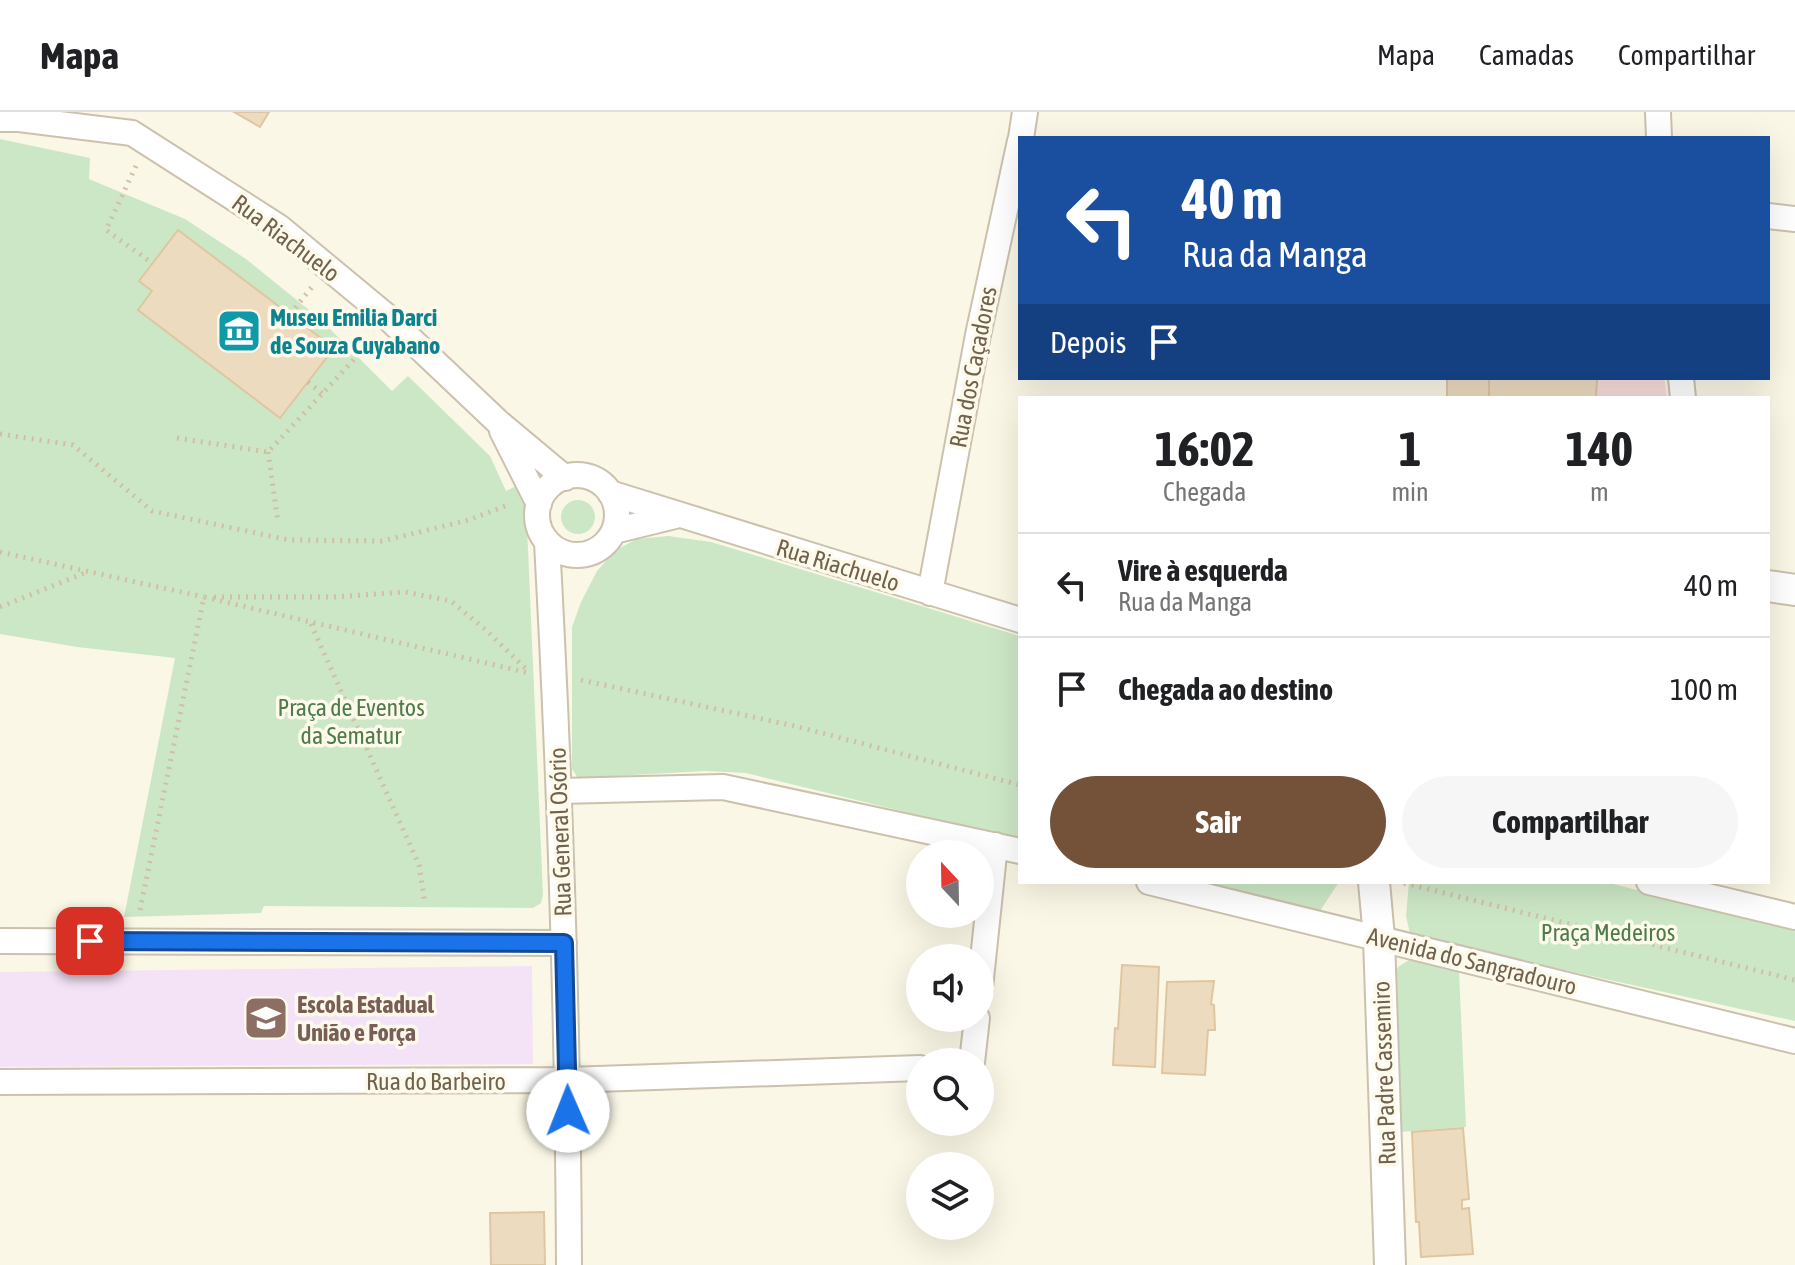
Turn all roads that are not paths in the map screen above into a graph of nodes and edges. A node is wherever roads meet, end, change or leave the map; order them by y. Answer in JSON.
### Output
{"nodes":[{"id":1,"x":1025,"y":112,"type":"edge"},
{"id":2,"x":1658,"y":112,"type":"edge"},
{"id":3,"x":0,"y":119,"type":"edge"},
{"id":4,"x":133,"y":122,"type":"edge"},
{"id":5,"x":1021,"y":136,"type":"edge"},
{"id":6,"x":1659,"y":136,"type":"edge"},
{"id":7,"x":1018,"y":157,"type":"edge"},
{"id":8,"x":1770,"y":216,"type":"edge"},
{"id":9,"x":1795,"y":219,"type":"edge"},
{"id":10,"x":498,"y":422,"type":"junction"},
{"id":11,"x":565,"y":478,"type":"junction"},
{"id":12,"x":610,"y":493,"type":"junction"},
{"id":13,"x":528,"y":502,"type":"junction"},
{"id":14,"x":677,"y":515,"type":"junction"},
{"id":15,"x":614,"y":531,"type":"junction"},
{"id":16,"x":547,"y":542,"type":"junction"},
{"id":17,"x":571,"y":555,"type":"junction"},
{"id":18,"x":1770,"y":586,"type":"edge"},
{"id":19,"x":1795,"y":590,"type":"edge"},
{"id":20,"x":930,"y":593,"type":"junction"},
{"id":21,"x":1018,"y":619,"type":"edge"},
{"id":22,"x":553,"y":649,"type":"junction"},
{"id":23,"x":560,"y":791,"type":"junction"},
{"id":24,"x":995,"y":845,"type":"junction"},
{"id":25,"x":1018,"y":851,"type":"edge"},
{"id":26,"x":1157,"y":884,"type":"edge"},
{"id":27,"x":1374,"y":884,"type":"edge"},
{"id":28,"x":1657,"y":884,"type":"edge"},
{"id":29,"x":1795,"y":917,"type":"edge"},
{"id":30,"x":1379,"y":938,"type":"junction"},
{"id":31,"x":0,"y":941,"type":"edge"},
{"id":32,"x":564,"y":943,"type":"junction"},
{"id":33,"x":985,"y":944,"type":"edge"},
{"id":34,"x":1795,"y":1041,"type":"edge"},
{"id":35,"x":906,"y":1068,"type":"edge"},
{"id":36,"x":568,"y":1080,"type":"junction"},
{"id":37,"x":0,"y":1082,"type":"edge"},
{"id":38,"x":569,"y":1265,"type":"edge"},
{"id":39,"x":1390,"y":1265,"type":"edge"}],
"edges":[{"from":1,"to":5,"type":"street","name":"Rua dos Caçadores"},
{"from":2,"to":6,"type":"street"},
{"from":3,"to":4,"type":"street","name":"Rua Riachuelo"},
{"from":4,"to":10,"type":"street","name":"Rua Riachuelo"},
{"from":7,"to":20,"type":"street","name":"Rua dos Caçadores"},
{"from":8,"to":9,"type":"street"},
{"from":10,"to":11,"type":"street","name":"Rua Riachuelo"},
{"from":10,"to":13,"type":"street"},
{"from":11,"to":12,"type":"street"},
{"from":11,"to":13,"type":"street"},
{"from":12,"to":14,"type":"street","name":"Rua Riachuelo"},
{"from":12,"to":15,"type":"street"},
{"from":13,"to":16,"type":"street"},
{"from":14,"to":15,"type":"street"},
{"from":14,"to":20,"type":"street","name":"Rua Riachuelo"},
{"from":15,"to":17,"type":"street"},
{"from":16,"to":17,"type":"street"},
{"from":16,"to":22,"type":"street","name":"Rua General Osório"},
{"from":17,"to":22,"type":"street"},
{"from":18,"to":19,"type":"street"},
{"from":20,"to":21,"type":"street","name":"Rua Riachuelo"},
{"from":22,"to":23,"type":"street","name":"Rua General Osório"},
{"from":23,"to":24,"type":"street"},
{"from":23,"to":32,"type":"street","name":"Rua General Osório"},
{"from":24,"to":25,"type":"street"},
{"from":24,"to":33,"type":"street"},
{"from":26,"to":30,"type":"street","name":"Avenida do Sangradouro"},
{"from":27,"to":30,"type":"street","name":"Rua Padre Cassemiro"},
{"from":28,"to":29,"type":"street"},
{"from":30,"to":34,"type":"street","name":"Avenida do Sangradouro"},
{"from":30,"to":39,"type":"street","name":"Rua Padre Cassemiro"},
{"from":31,"to":32,"type":"street"},
{"from":32,"to":36,"type":"street","name":"Rua General Osório"},
{"from":35,"to":36,"type":"street","name":"Rua do Barbeiro"},
{"from":36,"to":37,"type":"street","name":"Rua do Barbeiro"},
{"from":36,"to":38,"type":"street","name":"Rua General Osório"}]}
